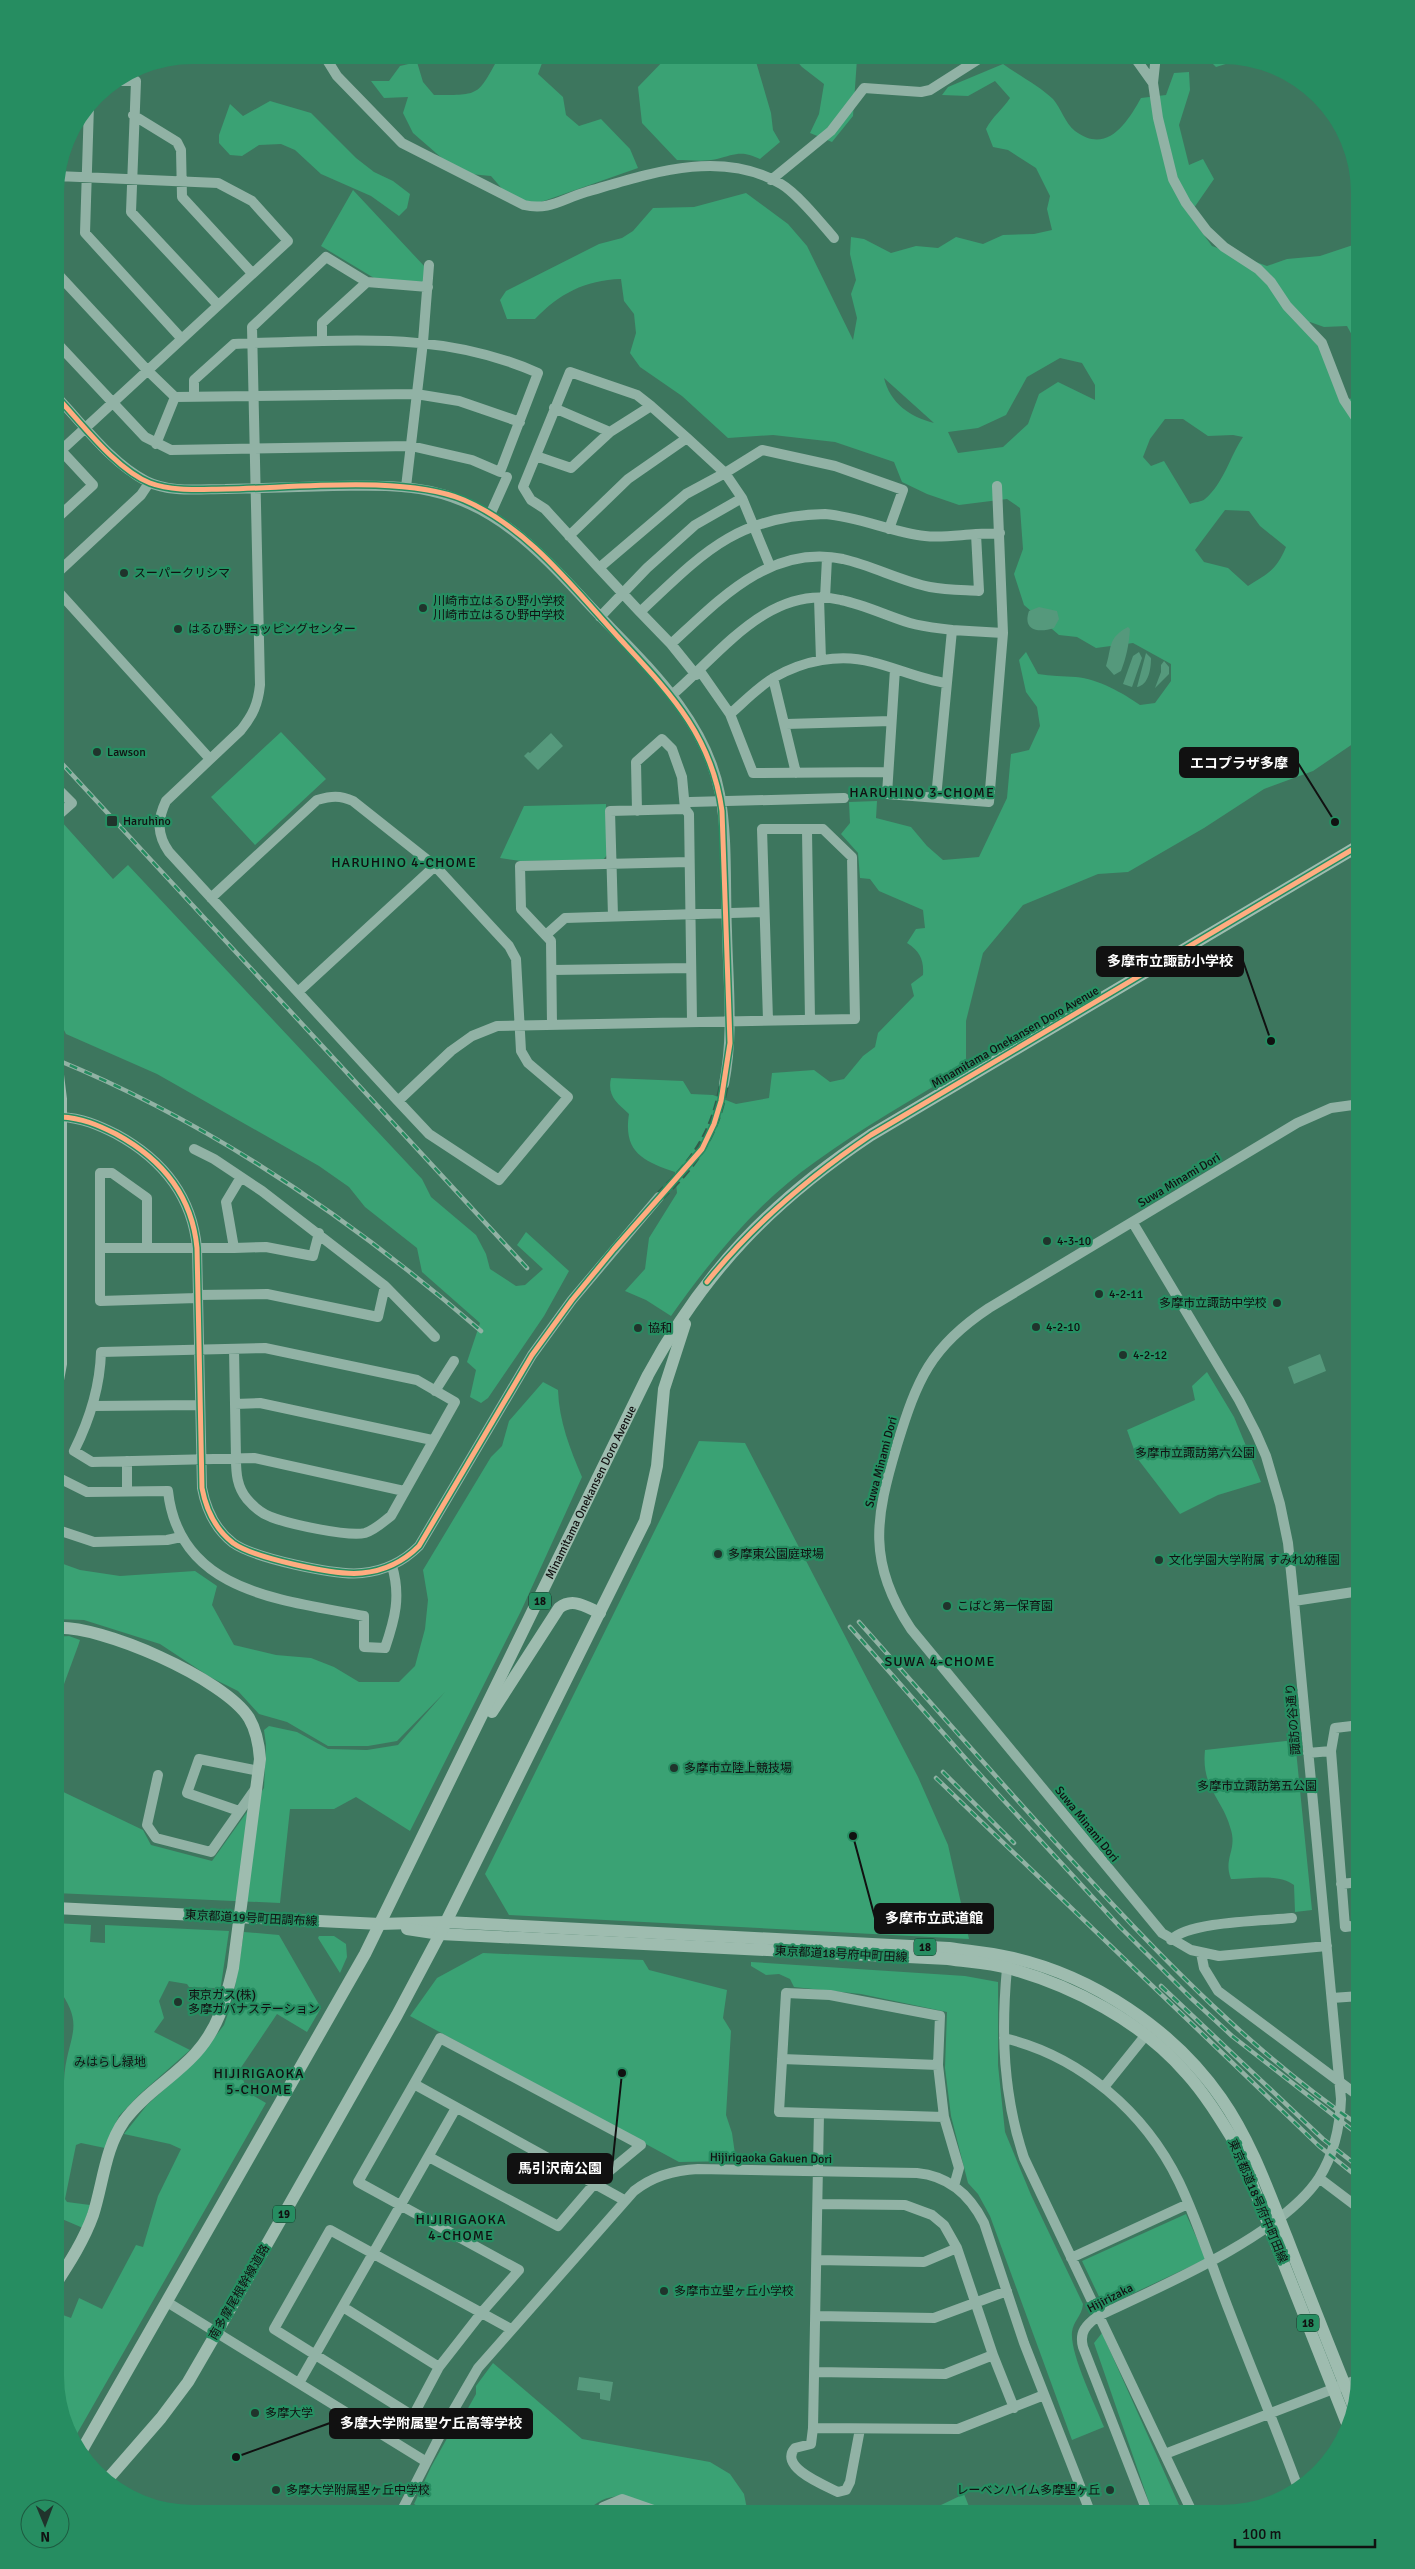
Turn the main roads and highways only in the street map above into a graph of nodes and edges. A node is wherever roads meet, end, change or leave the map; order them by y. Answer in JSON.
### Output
{"nodes":[{"id":1,"x":1351,"y":850,"type":"edge"},
{"id":2,"x":707,"y":1282,"type":"junction"},
{"id":3,"x":600,"y":1613,"type":"junction"},
{"id":4,"x":64,"y":1628,"type":"edge"},
{"id":5,"x":467,"y":1747,"type":"junction"},
{"id":6,"x":64,"y":1908,"type":"edge"},
{"id":7,"x":446,"y":1922,"type":"junction"},
{"id":8,"x":380,"y":1924,"type":"junction"},
{"id":9,"x":440,"y":1934,"type":"junction"},
{"id":10,"x":1275,"y":2222,"type":"junction"},
{"id":11,"x":64,"y":2272,"type":"edge"},
{"id":12,"x":1339,"y":2386,"type":"junction"},
{"id":13,"x":1349,"y":2399,"type":"edge"},
{"id":14,"x":1345,"y":2416,"type":"edge"},
{"id":15,"x":84,"y":2446,"type":"edge"},
{"id":16,"x":110,"y":2476,"type":"edge"}],
"edges":[{"from":1,"to":2,"type":"main road","name":"Minamitama Onekansen Doro Avenue","number":"18"},
{"from":2,"to":3,"type":"main road","name":"Minamitama Onekansen Doro Avenue","number":"18"},
{"from":2,"to":5,"type":"main road","name":"Minamitama Onekansen Doro Avenue","number":"18"},
{"from":3,"to":5,"type":"main road"},
{"from":3,"to":7,"type":"main road","name":"Minamitama Onekansen Doro Avenue","number":"18"},
{"from":4,"to":11,"type":"main road"},
{"from":5,"to":8,"type":"main road","name":"Minamitama Onekansen Doro Avenue","number":"18"},
{"from":6,"to":8,"type":"main road","name":"東京都道19号町田調布線"},
{"from":7,"to":8,"type":"main road","name":"東京都道19号町田調布線"},
{"from":7,"to":9,"type":"main road","number":"19"},
{"from":7,"to":10,"type":"main road","name":"東京都道18号府中町田線","number":"18"},
{"from":8,"to":9,"type":"main road","name":"東京都道18号府中町田線","number":"18"},
{"from":8,"to":15,"type":"main road"},
{"from":9,"to":10,"type":"main road","name":"東京都道18号府中町田線","number":"18"},
{"from":9,"to":16,"type":"main road","name":"南多摩尾根幹線道路","number":"19"},
{"from":10,"to":12,"type":"main road","name":"東京都道18号府中町田線","number":"18"},
{"from":12,"to":13,"type":"main road","name":"東京都道18号府中町田線","number":"18"},
{"from":12,"to":14,"type":"main road","name":"東京都道18号府中町田線","number":"18"}]}
